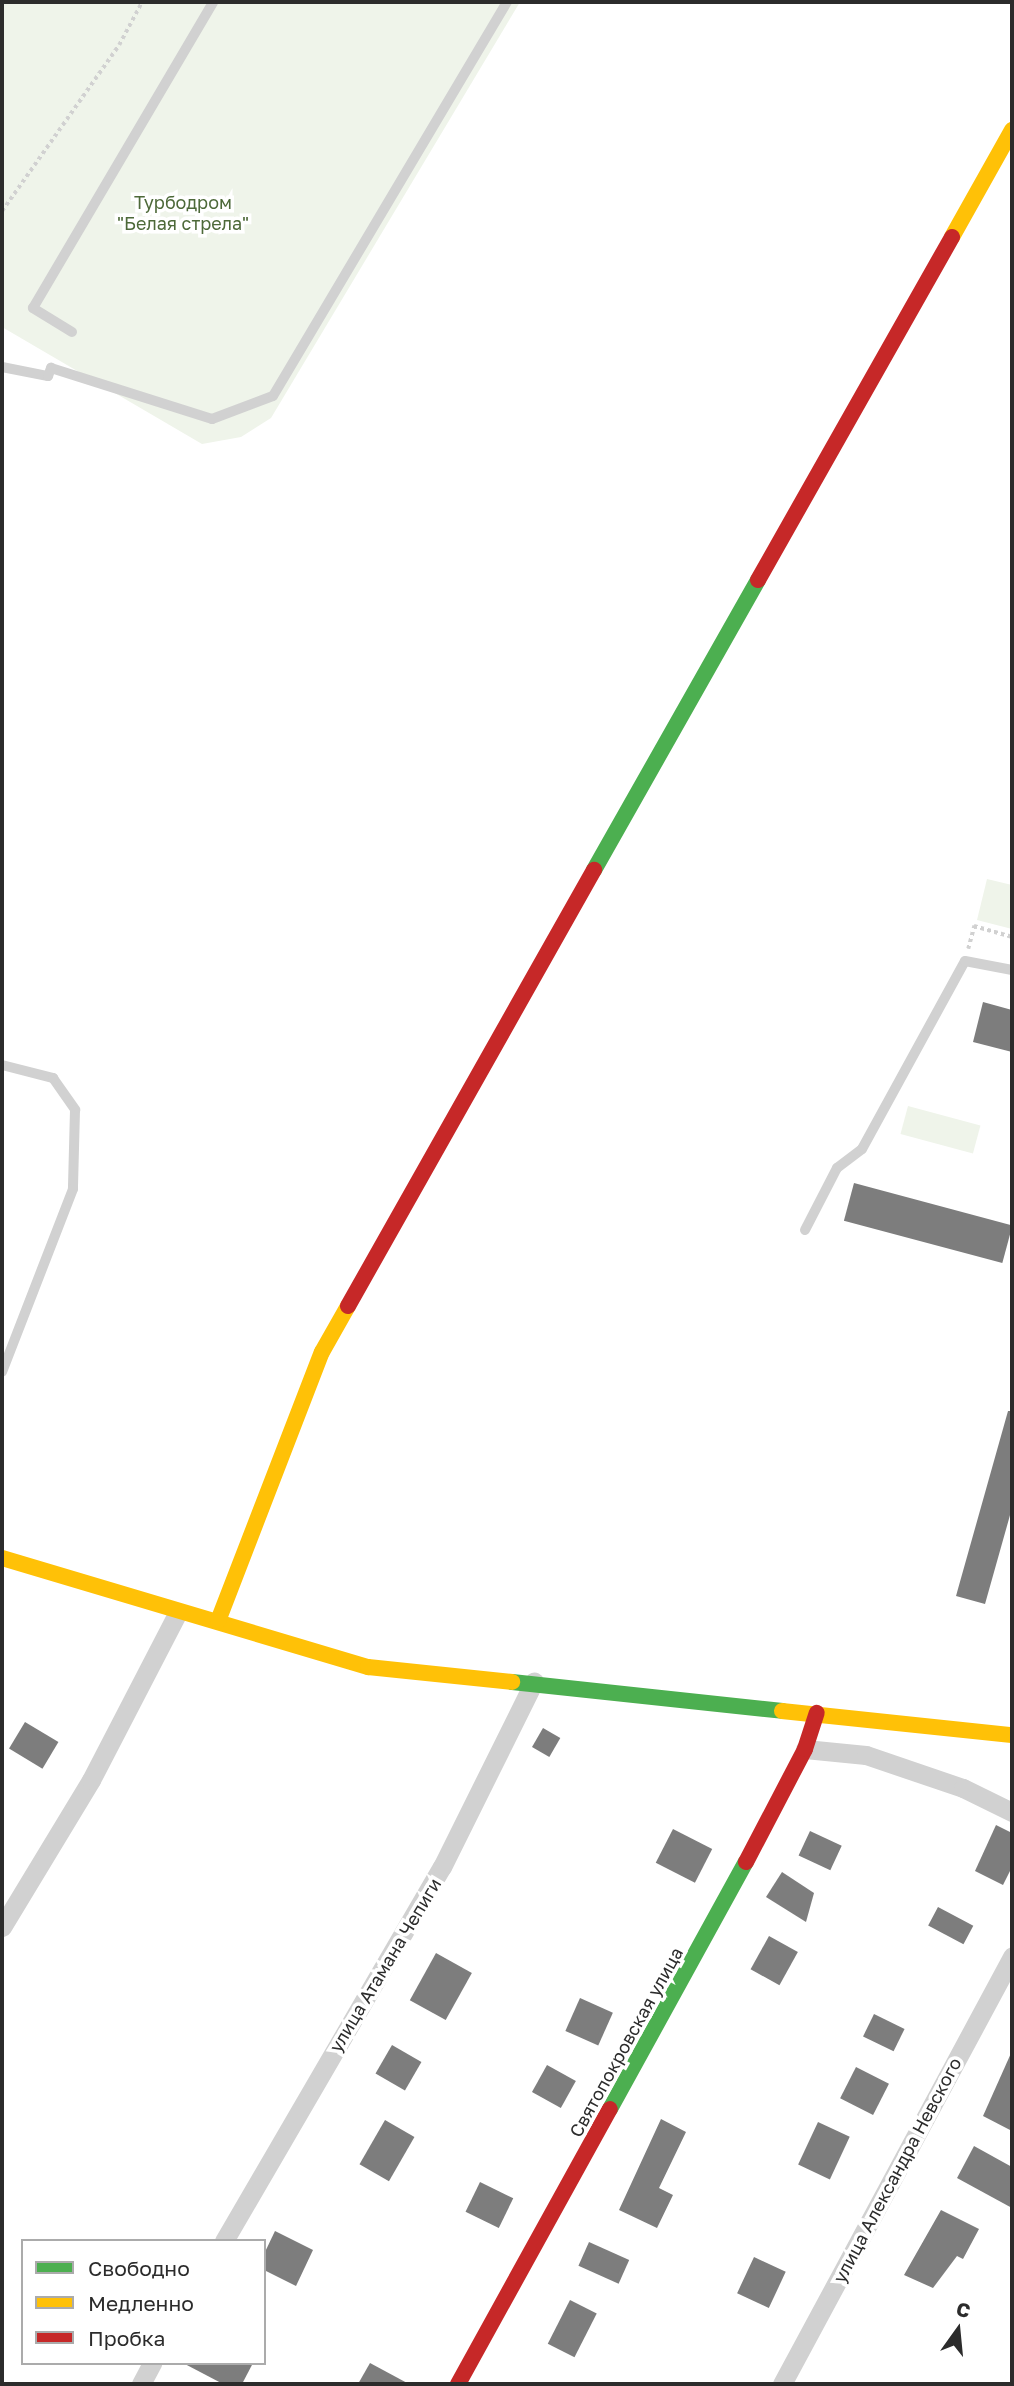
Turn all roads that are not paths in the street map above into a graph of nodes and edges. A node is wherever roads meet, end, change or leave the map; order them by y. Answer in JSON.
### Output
{"nodes":[{"id":1,"x":213,"y":2,"type":"edge"},
{"id":2,"x":508,"y":2,"type":"edge"},
{"id":3,"x":1012,"y":130,"type":"edge"},
{"id":4,"x":72,"y":332,"type":"dead end"},
{"id":5,"x":2,"y":367,"type":"edge"},
{"id":6,"x":1012,"y":970,"type":"edge"},
{"id":7,"x":2,"y":1065,"type":"edge"},
{"id":8,"x":805,"y":1230,"type":"dead end"},
{"id":9,"x":2,"y":1371,"type":"edge"},
{"id":10,"x":5,"y":1558,"type":"edge"},
{"id":11,"x":178,"y":1612,"type":"junction"},
{"id":12,"x":218,"y":1621,"type":"junction"},
{"id":13,"x":534,"y":1682,"type":"junction"},
{"id":14,"x":817,"y":1713,"type":"junction"},
{"id":15,"x":1012,"y":1735,"type":"edge"},
{"id":16,"x":805,"y":1749,"type":"junction"},
{"id":17,"x":1012,"y":1812,"type":"edge"},
{"id":18,"x":2,"y":1927,"type":"edge"},
{"id":19,"x":1012,"y":1956,"type":"edge"},
{"id":20,"x":225,"y":2239,"type":"edge"},
{"id":21,"x":151,"y":2365,"type":"edge"},
{"id":22,"x":141,"y":2384,"type":"edge"},
{"id":23,"x":458,"y":2384,"type":"edge"},
{"id":24,"x":782,"y":2384,"type":"edge"}],
"edges":[{"from":1,"to":4,"type":"lane"},
{"from":2,"to":5,"type":"lane"},
{"from":3,"to":12,"type":"street"},
{"from":6,"to":8,"type":"lane"},
{"from":7,"to":9,"type":"lane"},
{"from":10,"to":11,"type":"street"},
{"from":11,"to":12,"type":"street"},
{"from":11,"to":18,"type":"street"},
{"from":12,"to":13,"type":"street"},
{"from":13,"to":14,"type":"street"},
{"from":13,"to":20,"type":"street","name":"улица Атамана Чепиги"},
{"from":14,"to":15,"type":"street"},
{"from":14,"to":16,"type":"street","name":"Святопокровская улица"},
{"from":16,"to":17,"type":"street"},
{"from":16,"to":23,"type":"street","name":"Святопокровская улица"},
{"from":19,"to":24,"type":"street","name":"улица Александра Невского"},
{"from":21,"to":22,"type":"street"}]}
